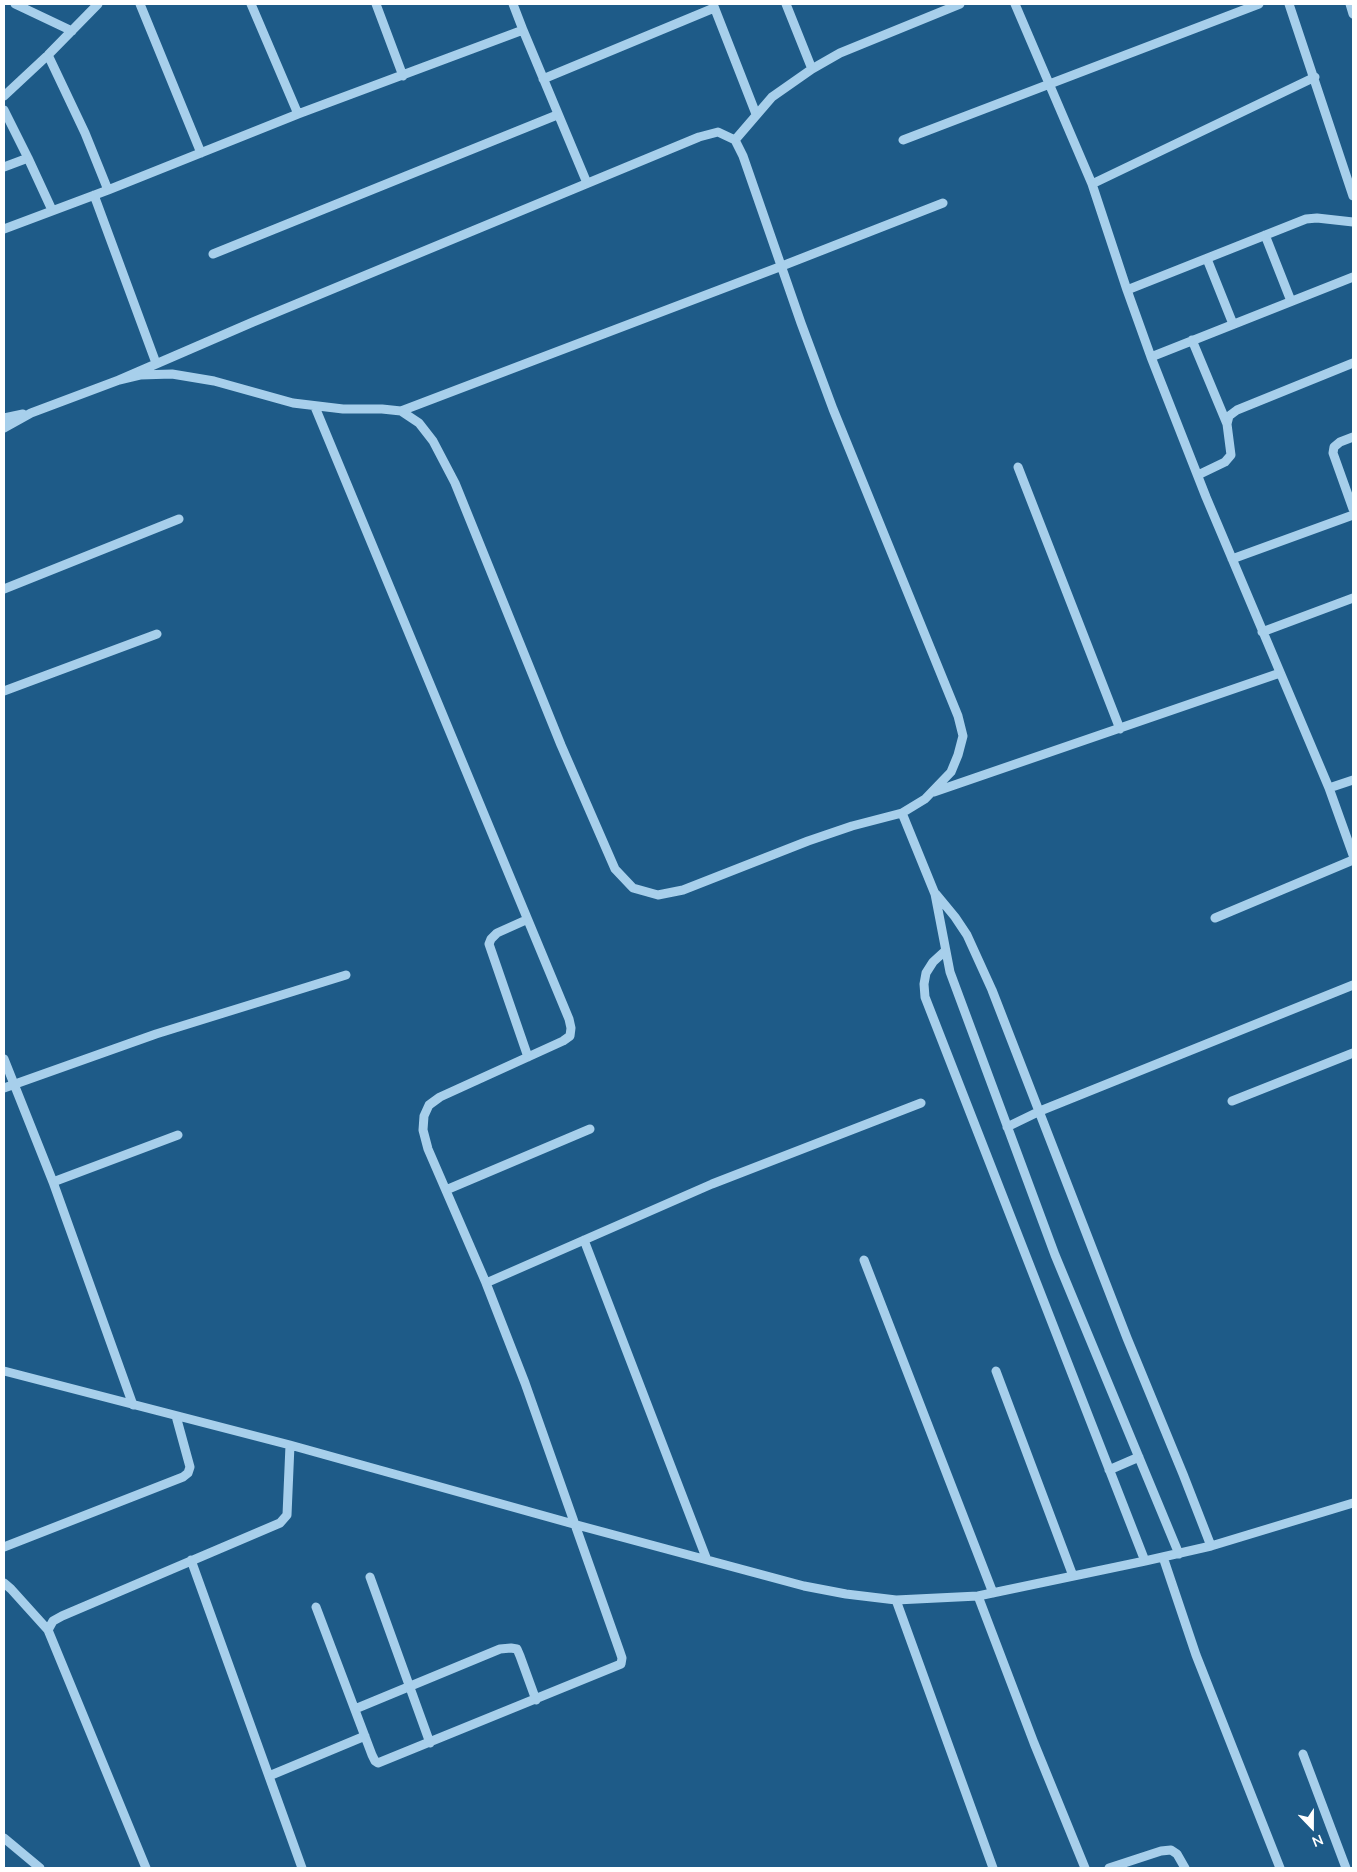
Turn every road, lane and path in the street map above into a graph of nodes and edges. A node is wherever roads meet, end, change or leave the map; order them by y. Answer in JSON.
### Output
{"nodes":[{"id":1,"x":15,"y":4,"type":"edge"},
{"id":2,"x":98,"y":4,"type":"edge"},
{"id":3,"x":140,"y":4,"type":"edge"},
{"id":4,"x":251,"y":4,"type":"edge"},
{"id":5,"x":376,"y":4,"type":"edge"},
{"id":6,"x":513,"y":4,"type":"edge"},
{"id":7,"x":786,"y":4,"type":"edge"},
{"id":8,"x":960,"y":4,"type":"edge"},
{"id":9,"x":1015,"y":4,"type":"edge"},
{"id":10,"x":1260,"y":4,"type":"edge"},
{"id":11,"x":1289,"y":4,"type":"edge"},
{"id":12,"x":1350,"y":4,"type":"edge"},
{"id":13,"x":713,"y":6,"type":"edge"},
{"id":14,"x":1353,"y":14,"type":"edge"},
{"id":15,"x":523,"y":30,"type":"junction"},
{"id":16,"x":72,"y":31,"type":"junction"},
{"id":17,"x":48,"y":56,"type":"junction"},
{"id":18,"x":812,"y":68,"type":"junction"},
{"id":19,"x":403,"y":76,"type":"junction"},
{"id":20,"x":1314,"y":77,"type":"junction"},
{"id":21,"x":543,"y":79,"type":"junction"},
{"id":22,"x":1050,"y":83,"type":"junction"},
{"id":23,"x":4,"y":96,"type":"edge"},
{"id":24,"x":4,"y":110,"type":"edge"},
{"id":25,"x":298,"y":114,"type":"junction"},
{"id":26,"x":756,"y":114,"type":"junction"},
{"id":27,"x":558,"y":115,"type":"junction"},
{"id":28,"x":734,"y":140,"type":"junction"},
{"id":29,"x":903,"y":140,"type":"dead end"},
{"id":30,"x":201,"y":153,"type":"junction"},
{"id":31,"x":28,"y":158,"type":"junction"},
{"id":32,"x":4,"y":167,"type":"edge"},
{"id":33,"x":587,"y":183,"type":"junction"},
{"id":34,"x":1092,"y":184,"type":"junction"},
{"id":35,"x":108,"y":190,"type":"junction"},
{"id":36,"x":94,"y":195,"type":"junction"},
{"id":37,"x":1353,"y":196,"type":"edge"},
{"id":38,"x":943,"y":203,"type":"dead end"},
{"id":39,"x":52,"y":210,"type":"junction"},
{"id":40,"x":1353,"y":222,"type":"edge"},
{"id":41,"x":4,"y":228,"type":"edge"},
{"id":42,"x":1265,"y":235,"type":"junction"},
{"id":43,"x":213,"y":254,"type":"dead end"},
{"id":44,"x":1207,"y":259,"type":"junction"},
{"id":45,"x":782,"y":266,"type":"junction"},
{"id":46,"x":1353,"y":277,"type":"edge"},
{"id":47,"x":1127,"y":290,"type":"junction"},
{"id":48,"x":1291,"y":301,"type":"junction"},
{"id":49,"x":1233,"y":324,"type":"junction"},
{"id":50,"x":1192,"y":340,"type":"junction"},
{"id":51,"x":1151,"y":357,"type":"junction"},
{"id":52,"x":156,"y":363,"type":"junction"},
{"id":53,"x":1353,"y":363,"type":"edge"},
{"id":54,"x":119,"y":380,"type":"junction"},
{"id":55,"x":315,"y":407,"type":"junction"},
{"id":56,"x":402,"y":411,"type":"junction"},
{"id":57,"x":30,"y":413,"type":"junction"},
{"id":58,"x":4,"y":418,"type":"edge"},
{"id":59,"x":1227,"y":424,"type":"junction"},
{"id":60,"x":4,"y":428,"type":"edge"},
{"id":61,"x":1353,"y":437,"type":"edge"},
{"id":62,"x":1018,"y":466,"type":"dead end"},
{"id":63,"x":1198,"y":474,"type":"junction"},
{"id":64,"x":1353,"y":509,"type":"edge"},
{"id":65,"x":1353,"y":515,"type":"edge"},
{"id":66,"x":179,"y":519,"type":"dead end"},
{"id":67,"x":1232,"y":559,"type":"junction"},
{"id":68,"x":4,"y":589,"type":"edge"},
{"id":69,"x":1353,"y":598,"type":"edge"},
{"id":70,"x":1262,"y":632,"type":"junction"},
{"id":71,"x":157,"y":634,"type":"dead end"},
{"id":72,"x":1280,"y":673,"type":"junction"},
{"id":73,"x":4,"y":690,"type":"edge"},
{"id":74,"x":1120,"y":729,"type":"junction"},
{"id":75,"x":1353,"y":780,"type":"edge"},
{"id":76,"x":1329,"y":788,"type":"junction"},
{"id":77,"x":934,"y":792,"type":"junction"},
{"id":78,"x":902,"y":813,"type":"junction"},
{"id":79,"x":1353,"y":855,"type":"edge"},
{"id":80,"x":1353,"y":860,"type":"edge"},
{"id":81,"x":936,"y":894,"type":"junction"},
{"id":82,"x":1215,"y":918,"type":"dead end"},
{"id":83,"x":526,"y":920,"type":"junction"},
{"id":84,"x":945,"y":951,"type":"junction"},
{"id":85,"x":346,"y":975,"type":"dead end"},
{"id":86,"x":1353,"y":984,"type":"edge"},
{"id":87,"x":1353,"y":1053,"type":"edge"},
{"id":88,"x":528,"y":1057,"type":"junction"},
{"id":89,"x":4,"y":1059,"type":"edge"},
{"id":90,"x":14,"y":1084,"type":"junction"},
{"id":91,"x":4,"y":1088,"type":"edge"},
{"id":92,"x":1232,"y":1101,"type":"dead end"},
{"id":93,"x":921,"y":1104,"type":"dead end"},
{"id":94,"x":1040,"y":1111,"type":"junction"},
{"id":95,"x":1006,"y":1127,"type":"junction"},
{"id":96,"x":590,"y":1129,"type":"dead end"},
{"id":97,"x":178,"y":1135,"type":"dead end"},
{"id":98,"x":53,"y":1182,"type":"junction"},
{"id":99,"x":446,"y":1190,"type":"junction"},
{"id":100,"x":584,"y":1240,"type":"junction"},
{"id":101,"x":864,"y":1260,"type":"dead end"},
{"id":102,"x":486,"y":1283,"type":"junction"},
{"id":103,"x":4,"y":1371,"type":"edge"},
{"id":104,"x":996,"y":1371,"type":"dead end"},
{"id":105,"x":133,"y":1405,"type":"junction"},
{"id":106,"x":176,"y":1416,"type":"junction"},
{"id":107,"x":290,"y":1445,"type":"junction"},
{"id":108,"x":1139,"y":1457,"type":"junction"},
{"id":109,"x":1110,"y":1470,"type":"junction"},
{"id":110,"x":1353,"y":1504,"type":"edge"},
{"id":111,"x":576,"y":1525,"type":"junction"},
{"id":112,"x":1210,"y":1546,"type":"junction"},
{"id":113,"x":4,"y":1547,"type":"edge"},
{"id":114,"x":1178,"y":1554,"type":"junction"},
{"id":115,"x":1163,"y":1557,"type":"junction"},
{"id":116,"x":191,"y":1560,"type":"junction"},
{"id":117,"x":707,"y":1560,"type":"junction"},
{"id":118,"x":1145,"y":1561,"type":"junction"},
{"id":119,"x":1073,"y":1576,"type":"junction"},
{"id":120,"x":370,"y":1577,"type":"dead end"},
{"id":121,"x":4,"y":1583,"type":"edge"},
{"id":122,"x":993,"y":1593,"type":"junction"},
{"id":123,"x":978,"y":1596,"type":"junction"},
{"id":124,"x":896,"y":1600,"type":"junction"},
{"id":125,"x":316,"y":1607,"type":"dead end"},
{"id":126,"x":48,"y":1630,"type":"junction"},
{"id":127,"x":410,"y":1686,"type":"junction"},
{"id":128,"x":536,"y":1700,"type":"junction"},
{"id":129,"x":355,"y":1710,"type":"junction"},
{"id":130,"x":365,"y":1736,"type":"junction"},
{"id":131,"x":430,"y":1743,"type":"junction"},
{"id":132,"x":1303,"y":1754,"type":"dead end"},
{"id":133,"x":269,"y":1776,"type":"junction"},
{"id":134,"x":4,"y":1838,"type":"edge"},
{"id":135,"x":40,"y":1868,"type":"edge"},
{"id":136,"x":146,"y":1868,"type":"edge"},
{"id":137,"x":302,"y":1868,"type":"edge"},
{"id":138,"x":993,"y":1868,"type":"edge"},
{"id":139,"x":1085,"y":1868,"type":"edge"},
{"id":140,"x":1109,"y":1868,"type":"edge"},
{"id":141,"x":1185,"y":1868,"type":"edge"},
{"id":142,"x":1280,"y":1868,"type":"edge"},
{"id":143,"x":1346,"y":1868,"type":"edge"}],
"edges":[{"from":1,"to":16,"type":"street"},
{"from":2,"to":16,"type":"street"},
{"from":3,"to":30,"type":"street"},
{"from":4,"to":25,"type":"street"},
{"from":5,"to":19,"type":"street"},
{"from":6,"to":15,"type":"street"},
{"from":7,"to":18,"type":"street"},
{"from":8,"to":18,"type":"street"},
{"from":9,"to":22,"type":"street"},
{"from":10,"to":22,"type":"street"},
{"from":11,"to":20,"type":"street"},
{"from":12,"to":14,"type":"street"},
{"from":13,"to":21,"type":"street"},
{"from":13,"to":26,"type":"street"},
{"from":15,"to":19,"type":"street"},
{"from":15,"to":21,"type":"street"},
{"from":16,"to":17,"type":"street"},
{"from":17,"to":23,"type":"street"},
{"from":17,"to":35,"type":"street"},
{"from":18,"to":26,"type":"street"},
{"from":19,"to":25,"type":"street"},
{"from":20,"to":34,"type":"street"},
{"from":20,"to":37,"type":"street"},
{"from":21,"to":27,"type":"street"},
{"from":22,"to":29,"type":"street"},
{"from":22,"to":34,"type":"street"},
{"from":24,"to":31,"type":"street"},
{"from":25,"to":30,"type":"street"},
{"from":26,"to":28,"type":"street"},
{"from":27,"to":33,"type":"street"},
{"from":27,"to":43,"type":"street"},
{"from":28,"to":33,"type":"street"},
{"from":28,"to":45,"type":"street"},
{"from":30,"to":35,"type":"street"},
{"from":31,"to":32,"type":"street"},
{"from":31,"to":39,"type":"street"},
{"from":33,"to":52,"type":"street"},
{"from":34,"to":47,"type":"street"},
{"from":35,"to":36,"type":"street"},
{"from":36,"to":39,"type":"street"},
{"from":36,"to":52,"type":"street"},
{"from":38,"to":45,"type":"street"},
{"from":39,"to":41,"type":"street"},
{"from":40,"to":42,"type":"street"},
{"from":42,"to":44,"type":"street"},
{"from":42,"to":48,"type":"street"},
{"from":44,"to":47,"type":"street"},
{"from":44,"to":49,"type":"street"},
{"from":45,"to":56,"type":"street"},
{"from":45,"to":77,"type":"street"},
{"from":46,"to":48,"type":"street"},
{"from":47,"to":51,"type":"street"},
{"from":48,"to":49,"type":"street"},
{"from":49,"to":50,"type":"street"},
{"from":50,"to":51,"type":"street"},
{"from":50,"to":59,"type":"street"},
{"from":51,"to":63,"type":"street"},
{"from":52,"to":54,"type":"street"},
{"from":53,"to":59,"type":"street"},
{"from":54,"to":55,"type":"street"},
{"from":54,"to":57,"type":"street"},
{"from":55,"to":56,"type":"street"},
{"from":55,"to":83,"type":"street"},
{"from":56,"to":78,"type":"street"},
{"from":57,"to":58,"type":"street"},
{"from":57,"to":60,"type":"street"},
{"from":59,"to":63,"type":"street"},
{"from":61,"to":64,"type":"street"},
{"from":62,"to":74,"type":"street"},
{"from":63,"to":67,"type":"street"},
{"from":65,"to":67,"type":"street"},
{"from":66,"to":68,"type":"street"},
{"from":67,"to":70,"type":"street"},
{"from":69,"to":70,"type":"street"},
{"from":70,"to":72,"type":"street"},
{"from":71,"to":73,"type":"street"},
{"from":72,"to":74,"type":"street"},
{"from":72,"to":76,"type":"street"},
{"from":74,"to":77,"type":"street"},
{"from":75,"to":76,"type":"street"},
{"from":76,"to":79,"type":"street"},
{"from":77,"to":78,"type":"street"},
{"from":78,"to":81,"type":"street"},
{"from":80,"to":82,"type":"street"},
{"from":81,"to":84,"type":"street"},
{"from":81,"to":94,"type":"street"},
{"from":83,"to":88,"type":"street"},
{"from":83,"to":88,"type":"street"},
{"from":84,"to":95,"type":"street"},
{"from":84,"to":109,"type":"street"},
{"from":85,"to":90,"type":"street"},
{"from":86,"to":94,"type":"street"},
{"from":87,"to":92,"type":"street"},
{"from":88,"to":99,"type":"street"},
{"from":89,"to":90,"type":"street"},
{"from":90,"to":91,"type":"street"},
{"from":90,"to":98,"type":"street"},
{"from":93,"to":100,"type":"street"},
{"from":94,"to":95,"type":"street"},
{"from":94,"to":112,"type":"street"},
{"from":95,"to":108,"type":"street"},
{"from":96,"to":99,"type":"street"},
{"from":97,"to":98,"type":"street"},
{"from":98,"to":105,"type":"street"},
{"from":99,"to":102,"type":"street"},
{"from":100,"to":102,"type":"street"},
{"from":100,"to":117,"type":"street"},
{"from":101,"to":122,"type":"street"},
{"from":102,"to":111,"type":"street"},
{"from":103,"to":105,"type":"street"},
{"from":104,"to":119,"type":"street"},
{"from":105,"to":106,"type":"street"},
{"from":106,"to":107,"type":"street"},
{"from":106,"to":113,"type":"street"},
{"from":107,"to":111,"type":"street"},
{"from":107,"to":116,"type":"street"},
{"from":108,"to":109,"type":"street"},
{"from":108,"to":114,"type":"street"},
{"from":109,"to":118,"type":"street"},
{"from":110,"to":112,"type":"street"},
{"from":111,"to":117,"type":"street"},
{"from":111,"to":128,"type":"street"},
{"from":112,"to":114,"type":"street"},
{"from":114,"to":115,"type":"street"},
{"from":115,"to":118,"type":"street"},
{"from":115,"to":142,"type":"street"},
{"from":116,"to":126,"type":"street"},
{"from":116,"to":133,"type":"street"},
{"from":117,"to":124,"type":"street"},
{"from":118,"to":119,"type":"street"},
{"from":119,"to":122,"type":"street"},
{"from":120,"to":127,"type":"street"},
{"from":121,"to":126,"type":"street"},
{"from":122,"to":123,"type":"street"},
{"from":123,"to":124,"type":"street"},
{"from":123,"to":139,"type":"street"},
{"from":124,"to":138,"type":"street"},
{"from":125,"to":129,"type":"street"},
{"from":126,"to":136,"type":"street"},
{"from":127,"to":128,"type":"street"},
{"from":127,"to":129,"type":"street"},
{"from":127,"to":131,"type":"street"},
{"from":128,"to":131,"type":"street"},
{"from":129,"to":130,"type":"street"},
{"from":130,"to":131,"type":"street"},
{"from":130,"to":133,"type":"street"},
{"from":132,"to":143,"type":"street"},
{"from":133,"to":137,"type":"street"},
{"from":134,"to":135,"type":"street"},
{"from":140,"to":141,"type":"street"}]}
